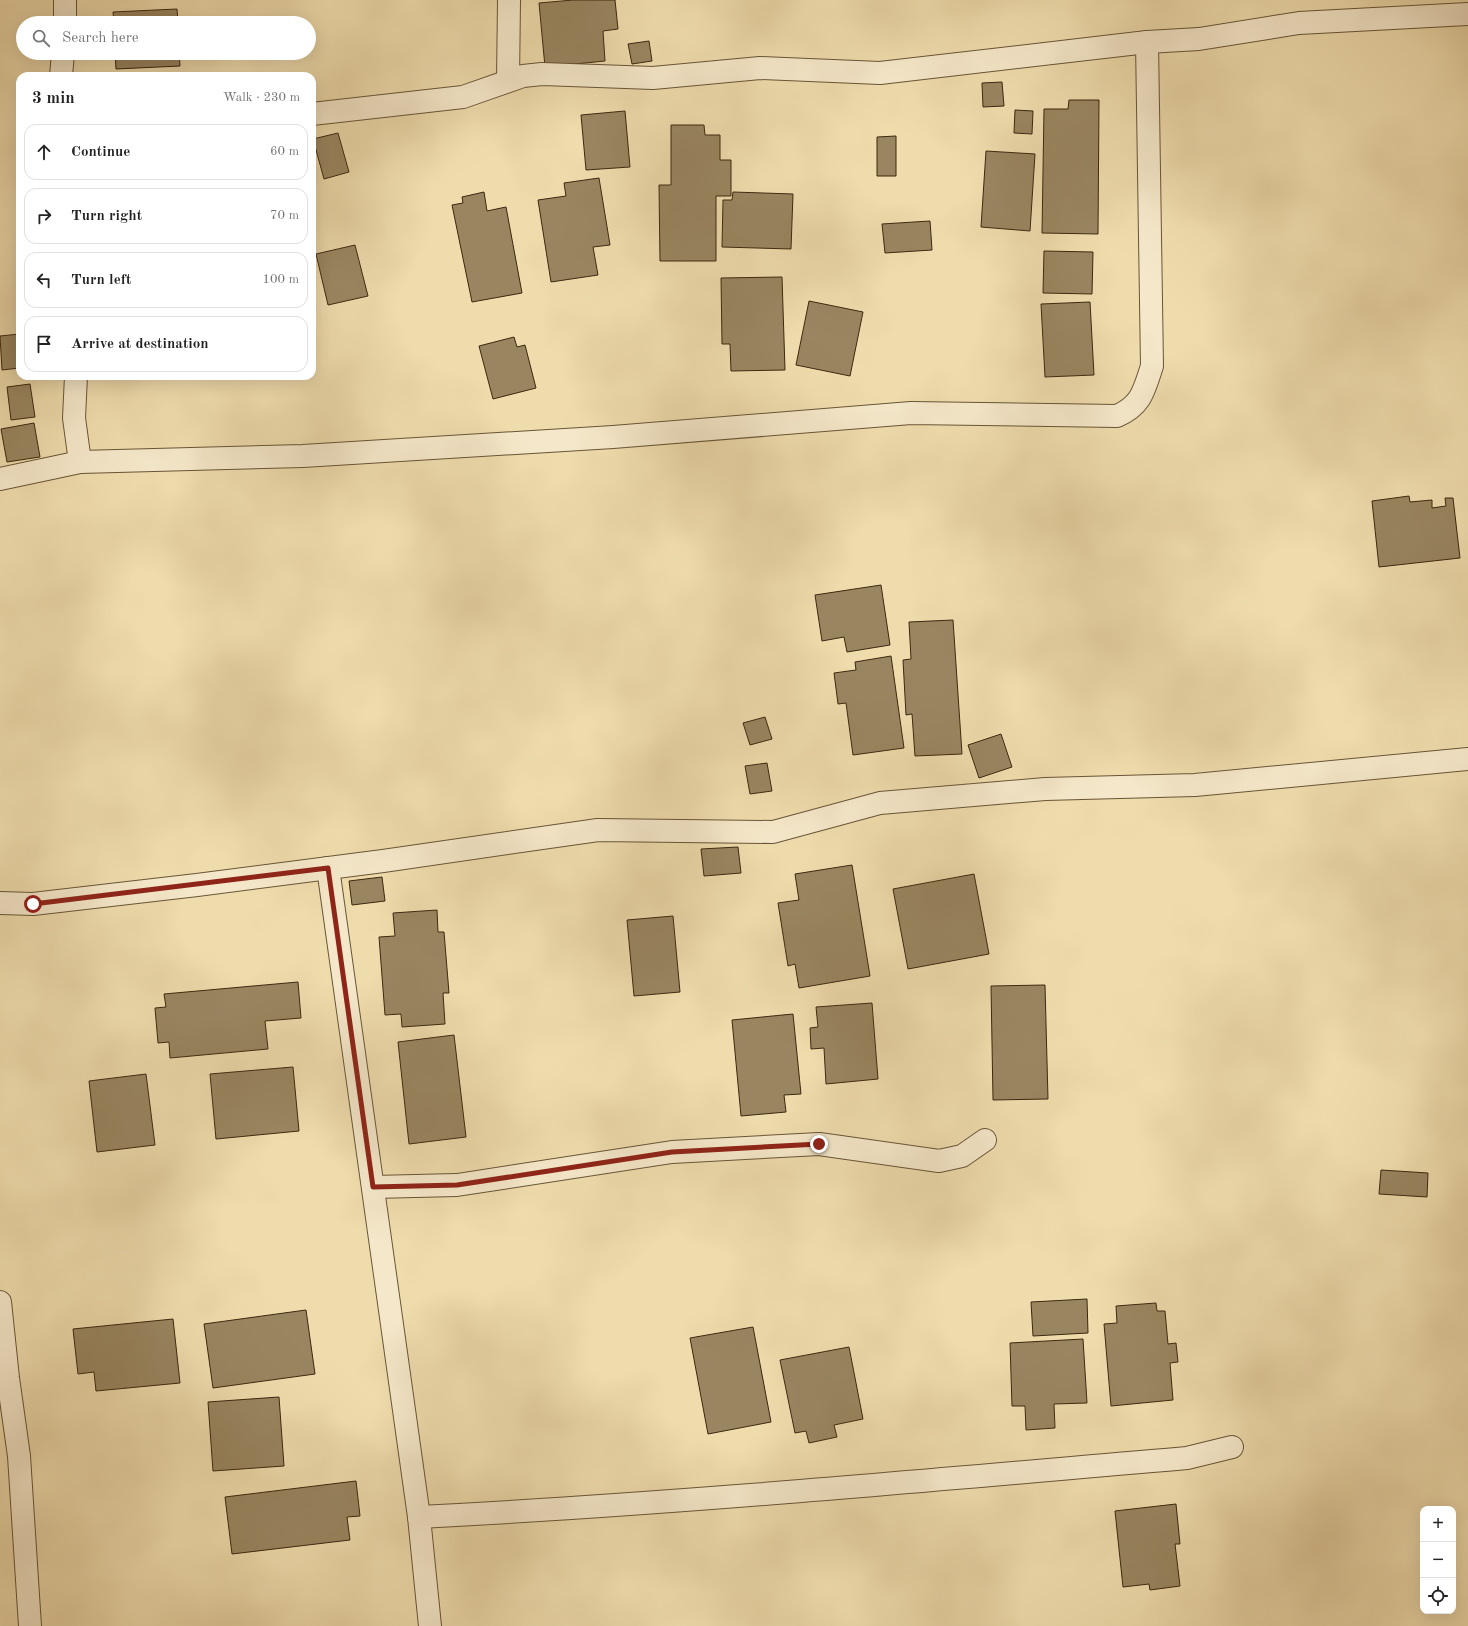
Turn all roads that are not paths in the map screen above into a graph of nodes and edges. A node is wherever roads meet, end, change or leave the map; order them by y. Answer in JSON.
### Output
{"nodes":[{"id":1,"x":65,"y":0,"type":"edge"},
{"id":2,"x":509,"y":0,"type":"edge"},
{"id":3,"x":1468,"y":14,"type":"edge"},
{"id":4,"x":65,"y":16,"type":"edge"},
{"id":5,"x":1147,"y":42,"type":"junction"},
{"id":6,"x":63,"y":60,"type":"edge"},
{"id":7,"x":62,"y":72,"type":"edge"},
{"id":8,"x":508,"y":81,"type":"junction"},
{"id":9,"x":316,"y":114,"type":"edge"},
{"id":10,"x":76,"y":380,"type":"edge"},
{"id":11,"x":80,"y":462,"type":"junction"},
{"id":12,"x":0,"y":479,"type":"edge"},
{"id":13,"x":1468,"y":759,"type":"edge"},
{"id":14,"x":328,"y":868,"type":"junction"},
{"id":15,"x":0,"y":904,"type":"edge"},
{"id":16,"x":985,"y":1140,"type":"dead end"},
{"id":17,"x":373,"y":1187,"type":"junction"},
{"id":18,"x":0,"y":1302,"type":"edge"},
{"id":19,"x":1232,"y":1447,"type":"dead end"},
{"id":20,"x":419,"y":1517,"type":"junction"},
{"id":21,"x":30,"y":1626,"type":"edge"},
{"id":22,"x":430,"y":1626,"type":"edge"}],
"edges":[{"from":1,"to":4,"type":"street"},
{"from":2,"to":8,"type":"street"},
{"from":3,"to":5,"type":"street"},
{"from":5,"to":8,"type":"street"},
{"from":5,"to":11,"type":"street"},
{"from":6,"to":7,"type":"street"},
{"from":8,"to":9,"type":"street"},
{"from":10,"to":11,"type":"street"},
{"from":11,"to":12,"type":"street"},
{"from":13,"to":14,"type":"street"},
{"from":14,"to":15,"type":"street"},
{"from":14,"to":17,"type":"street"},
{"from":16,"to":17,"type":"street"},
{"from":17,"to":20,"type":"street"},
{"from":18,"to":21,"type":"street"},
{"from":19,"to":20,"type":"street"},
{"from":20,"to":22,"type":"street"}]}
